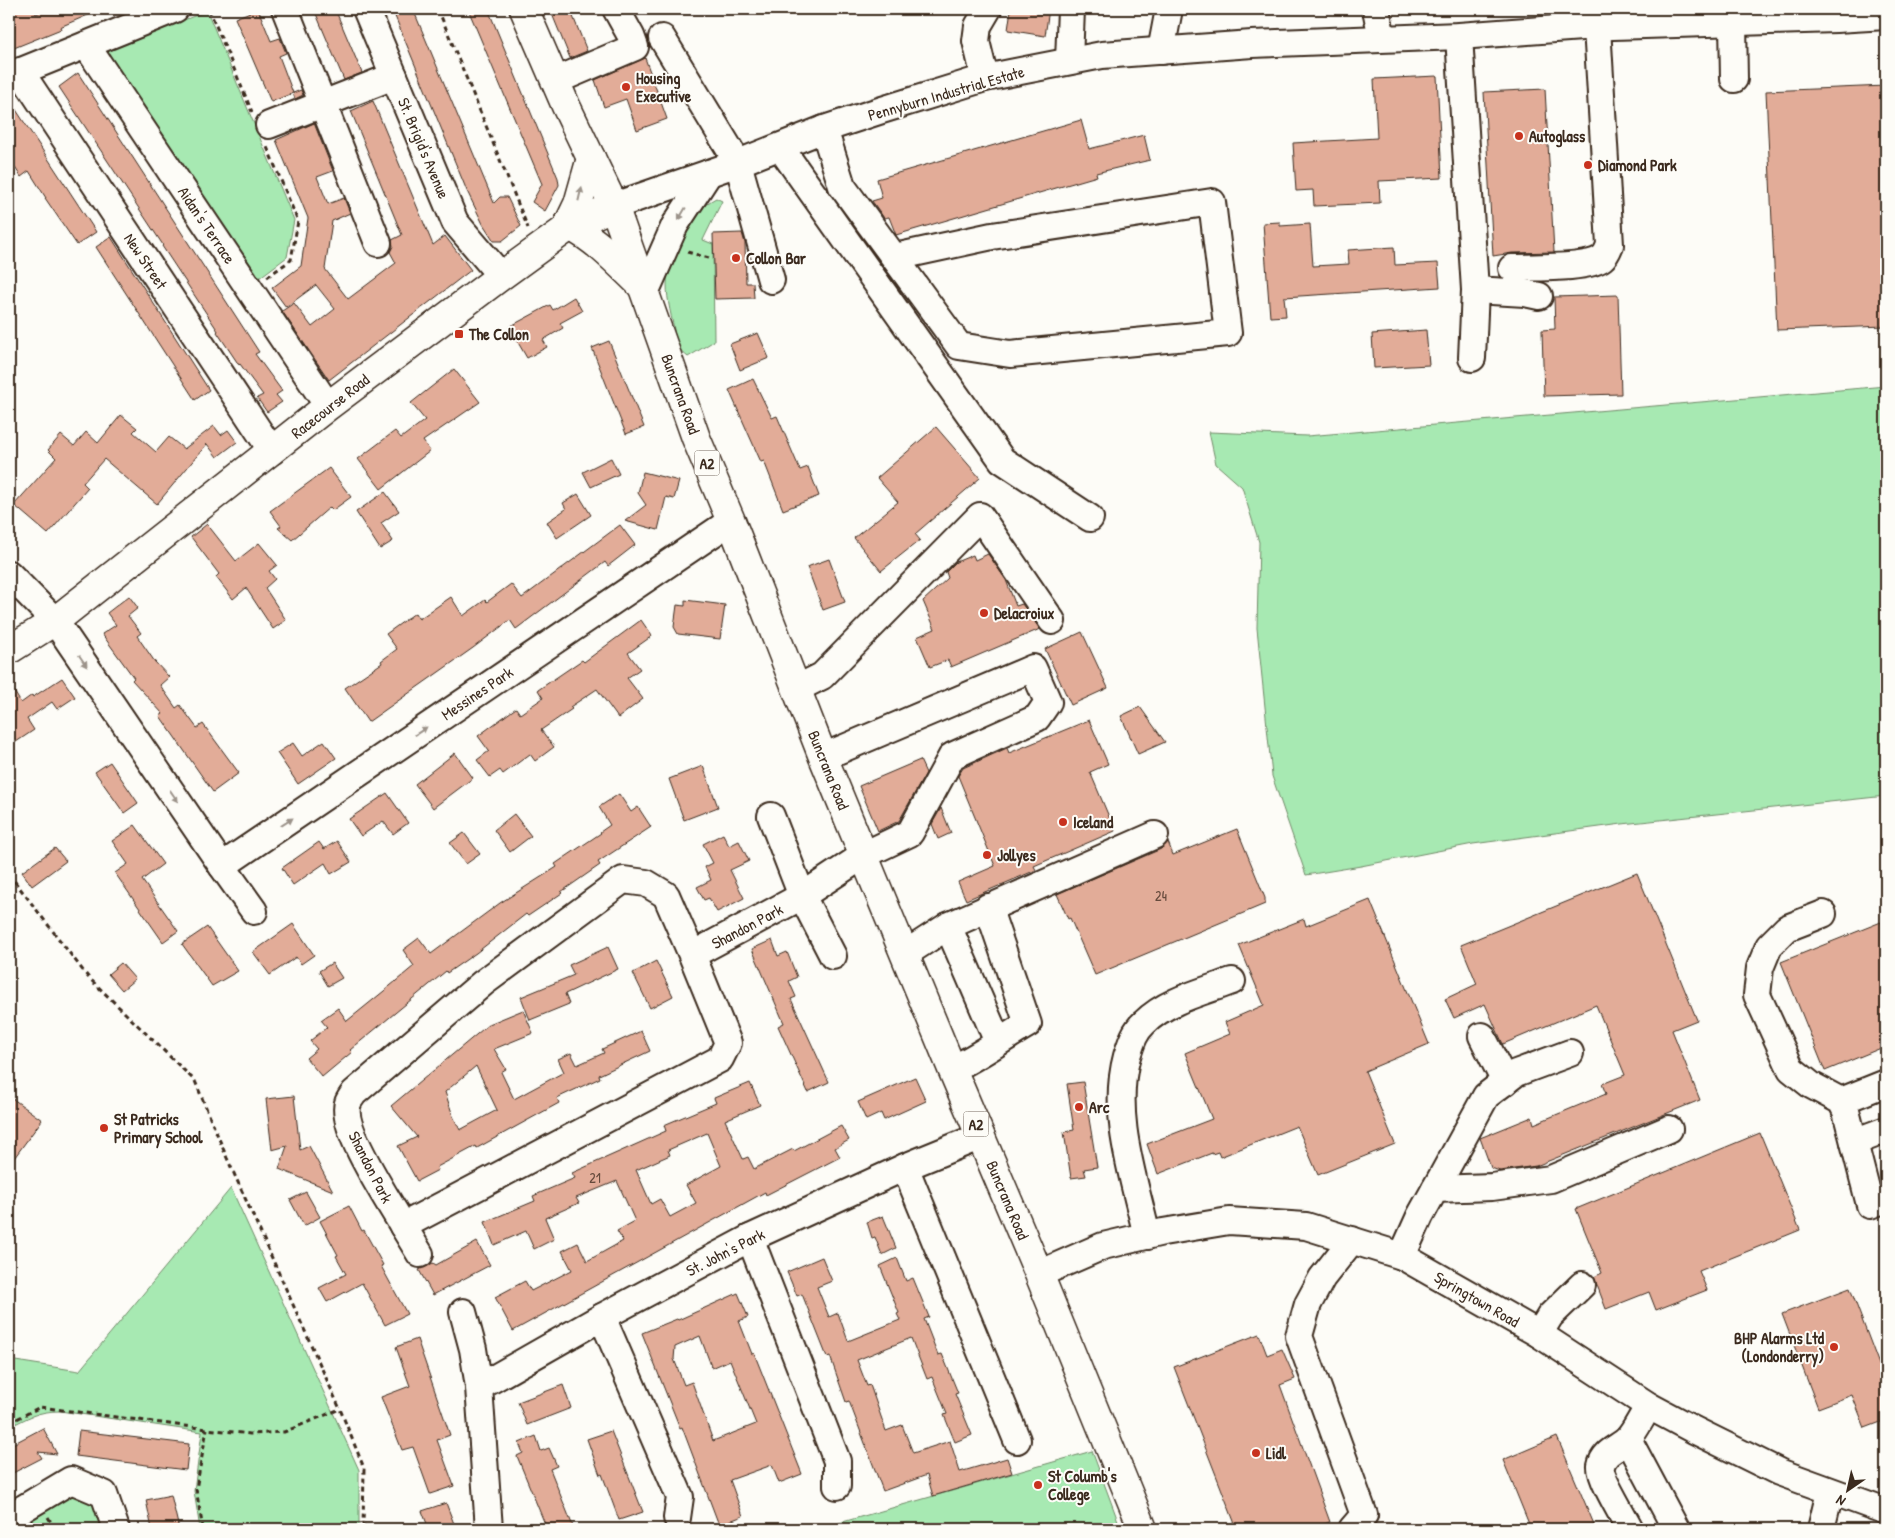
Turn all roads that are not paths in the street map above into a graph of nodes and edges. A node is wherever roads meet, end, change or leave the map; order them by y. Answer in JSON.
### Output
{"nodes":[{"id":1,"x":175,"y":9,"type":"edge"},
{"id":2,"x":285,"y":9,"type":"edge"},
{"id":3,"x":366,"y":9,"type":"edge"},
{"id":4,"x":524,"y":9,"type":"edge"},
{"id":5,"x":616,"y":9,"type":"edge"},
{"id":6,"x":988,"y":9,"type":"edge"},
{"id":7,"x":1071,"y":9,"type":"edge"},
{"id":8,"x":1169,"y":9,"type":"edge"},
{"id":9,"x":1376,"y":9,"type":"edge"},
{"id":10,"x":1886,"y":16,"type":"edge"},
{"id":11,"x":1587,"y":21,"type":"edge"},
{"id":12,"x":1733,"y":22,"type":"junction"},
{"id":13,"x":1459,"y":36,"type":"junction"},
{"id":14,"x":662,"y":38,"type":"dead end"},
{"id":15,"x":1382,"y":38,"type":"junction"},
{"id":16,"x":86,"y":45,"type":"junction"},
{"id":17,"x":1161,"y":51,"type":"junction"},
{"id":18,"x":1069,"y":61,"type":"junction"},
{"id":19,"x":15,"y":74,"type":"edge"},
{"id":20,"x":394,"y":76,"type":"junction"},
{"id":21,"x":985,"y":78,"type":"junction"},
{"id":22,"x":1734,"y":79,"type":"dead end"},
{"id":23,"x":555,"y":81,"type":"junction"},
{"id":24,"x":323,"y":104,"type":"junction"},
{"id":25,"x":262,"y":126,"type":"road end"},
{"id":26,"x":824,"y":129,"type":"junction"},
{"id":27,"x":780,"y":147,"type":"junction"},
{"id":28,"x":590,"y":158,"type":"junction"},
{"id":29,"x":738,"y":163,"type":"junction"},
{"id":30,"x":709,"y":173,"type":"junction"},
{"id":31,"x":614,"y":206,"type":"junction"},
{"id":32,"x":568,"y":228,"type":"junction"},
{"id":33,"x":378,"y":243,"type":"dead end"},
{"id":34,"x":894,"y":257,"type":"junction"},
{"id":35,"x":1512,"y":268,"type":"dead end"},
{"id":36,"x":501,"y":276,"type":"junction"},
{"id":37,"x":771,"y":280,"type":"dead end"},
{"id":38,"x":643,"y":290,"type":"junction"},
{"id":39,"x":1475,"y":290,"type":"junction"},
{"id":40,"x":1539,"y":296,"type":"dead end"},
{"id":41,"x":1472,"y":358,"type":"dead end"},
{"id":42,"x":328,"y":406,"type":"junction"},
{"id":43,"x":272,"y":451,"type":"junction"},
{"id":44,"x":1090,"y":518,"type":"dead end"},
{"id":45,"x":731,"y":521,"type":"junction"},
{"id":46,"x":9,"y":574,"type":"edge"},
{"id":47,"x":55,"y":621,"type":"junction"},
{"id":48,"x":1052,"y":621,"type":"dead end"},
{"id":49,"x":9,"y":650,"type":"edge"},
{"id":50,"x":796,"y":689,"type":"junction"},
{"id":51,"x":823,"y":757,"type":"junction"},
{"id":52,"x":772,"y":816,"type":"dead end"},
{"id":53,"x":1155,"y":835,"type":"dead end"},
{"id":54,"x":864,"y":855,"type":"junction"},
{"id":55,"x":222,"y":866,"type":"junction"},
{"id":56,"x":802,"y":896,"type":"junction"},
{"id":57,"x":988,"y":907,"type":"junction"},
{"id":58,"x":254,"y":911,"type":"dead end"},
{"id":59,"x":1823,"y":914,"type":"dead end"},
{"id":60,"x":948,"y":926,"type":"junction"},
{"id":61,"x":905,"y":954,"type":"junction"},
{"id":62,"x":692,"y":955,"type":"junction"},
{"id":63,"x":833,"y":956,"type":"dead end"},
{"id":64,"x":1232,"y":981,"type":"dead end"},
{"id":65,"x":1482,"y":1036,"type":"dead end"},
{"id":66,"x":998,"y":1042,"type":"junction"},
{"id":67,"x":1570,"y":1053,"type":"dead end"},
{"id":68,"x":952,"y":1068,"type":"junction"},
{"id":69,"x":1505,"y":1082,"type":"junction"},
{"id":70,"x":1886,"y":1083,"type":"edge"},
{"id":71,"x":1841,"y":1101,"type":"junction"},
{"id":72,"x":1669,"y":1129,"type":"dead end"},
{"id":73,"x":1886,"y":1130,"type":"edge"},
{"id":74,"x":981,"y":1136,"type":"junction"},
{"id":75,"x":1854,"y":1142,"type":"junction"},
{"id":76,"x":905,"y":1167,"type":"junction"},
{"id":77,"x":1435,"y":1189,"type":"junction"},
{"id":78,"x":1878,"y":1202,"type":"edge"},
{"id":79,"x":403,"y":1226,"type":"junction"},
{"id":80,"x":1320,"y":1230,"type":"junction"},
{"id":81,"x":1147,"y":1236,"type":"junction"},
{"id":82,"x":750,"y":1238,"type":"junction"},
{"id":83,"x":1352,"y":1240,"type":"junction"},
{"id":84,"x":420,"y":1254,"type":"dead end"},
{"id":85,"x":1402,"y":1256,"type":"junction"},
{"id":86,"x":1039,"y":1274,"type":"junction"},
{"id":87,"x":1322,"y":1278,"type":"junction"},
{"id":88,"x":1582,"y":1285,"type":"dead end"},
{"id":89,"x":463,"y":1312,"type":"dead end"},
{"id":90,"x":602,"y":1317,"type":"junction"},
{"id":91,"x":1538,"y":1334,"type":"junction"},
{"id":92,"x":479,"y":1387,"type":"junction"},
{"id":93,"x":1649,"y":1406,"type":"junction"},
{"id":94,"x":1628,"y":1438,"type":"junction"},
{"id":95,"x":1017,"y":1440,"type":"dead end"},
{"id":96,"x":837,"y":1486,"type":"dead end"},
{"id":97,"x":1830,"y":1492,"type":"junction"},
{"id":98,"x":1886,"y":1511,"type":"edge"},
{"id":99,"x":9,"y":1517,"type":"edge"},
{"id":100,"x":677,"y":1518,"type":"dead end"},
{"id":101,"x":116,"y":1529,"type":"edge"},
{"id":102,"x":489,"y":1529,"type":"edge"},
{"id":103,"x":1143,"y":1529,"type":"edge"},
{"id":104,"x":1352,"y":1529,"type":"edge"},
{"id":105,"x":1630,"y":1529,"type":"edge"},
{"id":106,"x":1676,"y":1529,"type":"edge"},
{"id":107,"x":1821,"y":1529,"type":"edge"}],
"edges":[{"from":1,"to":16,"type":"street"},
{"from":2,"to":24,"type":"street"},
{"from":3,"to":20,"type":"street","name":"St. Brigid's Avenue"},
{"from":4,"to":23,"type":"main road","name":"Buncrana Road","number":"A2"},
{"from":5,"to":23,"type":"street"},
{"from":6,"to":21,"type":"street"},
{"from":7,"to":18,"type":"street"},
{"from":8,"to":17,"type":"street"},
{"from":9,"to":15,"type":"street"},
{"from":10,"to":12,"type":"street","name":"Pennyburn Industrial Estate"},
{"from":11,"to":12,"type":"street","name":"Pennyburn Industrial Estate"},
{"from":11,"to":13,"type":"street","name":"Pennyburn Industrial Estate"},
{"from":11,"to":35,"type":"street"},
{"from":12,"to":22,"type":"street"},
{"from":13,"to":15,"type":"street","name":"Pennyburn Industrial Estate"},
{"from":13,"to":39,"type":"street"},
{"from":14,"to":29,"type":"street"},
{"from":15,"to":17,"type":"street","name":"Pennyburn Industrial Estate"},
{"from":16,"to":19,"type":"street"},
{"from":16,"to":42,"type":"street","name":"Aidan's Terrace"},
{"from":17,"to":18,"type":"street","name":"Pennyburn Industrial Estate"},
{"from":18,"to":21,"type":"street","name":"Pennyburn Industrial Estate"},
{"from":19,"to":43,"type":"street","name":"New Street"},
{"from":20,"to":24,"type":"street"},
{"from":20,"to":36,"type":"street","name":"St. Brigid's Avenue"},
{"from":21,"to":26,"type":"street","name":"Pennyburn Industrial Estate"},
{"from":23,"to":28,"type":"main road","name":"Buncrana Road","number":"A2"},
{"from":24,"to":25,"type":"street"},
{"from":24,"to":33,"type":"street"},
{"from":26,"to":27,"type":"street","name":"Pennyburn Industrial Estate"},
{"from":26,"to":34,"type":"street"},
{"from":27,"to":29,"type":"street","name":"Pennyburn Industrial Estate"},
{"from":27,"to":44,"type":"street"},
{"from":28,"to":31,"type":"main road","name":"Buncrana Road","number":"A2"},
{"from":32,"to":28,"type":"main road","one_way":true},
{"from":29,"to":30,"type":"street","name":"Pennyburn Industrial Estate"},
{"from":29,"to":37,"type":"street"},
{"from":30,"to":31,"type":"street","name":"Pennyburn Industrial Estate"},
{"from":30,"to":38,"type":"street","one_way":true},
{"from":31,"to":32,"type":"main road","name":"Racecourse Road"},
{"from":31,"to":38,"type":"main road","name":"Buncrana Road","number":"A2"},
{"from":32,"to":36,"type":"main road","name":"Racecourse Road"},
{"from":32,"to":38,"type":"main road"},
{"from":34,"to":34,"type":"street"},
{"from":36,"to":42,"type":"main road","name":"Racecourse Road"},
{"from":38,"to":45,"type":"main road","name":"Buncrana Road","number":"A2"},
{"from":39,"to":40,"type":"street"},
{"from":39,"to":41,"type":"street"},
{"from":42,"to":43,"type":"main road","name":"Racecourse Road"},
{"from":43,"to":47,"type":"main road","name":"Racecourse Road"},
{"from":45,"to":50,"type":"main road","name":"Buncrana Road","number":"A2"},
{"from":55,"to":45,"type":"street","name":"Messines Park","one_way":true},
{"from":46,"to":47,"type":"street"},
{"from":47,"to":49,"type":"main road","name":"Racecourse Road"},
{"from":47,"to":55,"type":"street","one_way":true},
{"from":48,"to":50,"type":"street"},
{"from":50,"to":51,"type":"main road","name":"Buncrana Road","number":"A2"},
{"from":51,"to":54,"type":"main road","name":"Buncrana Road","number":"A2"},
{"from":51,"to":54,"type":"street","name":"Shandon Park"},
{"from":52,"to":56,"type":"street","name":"Shandon Park"},
{"from":53,"to":57,"type":"street"},
{"from":54,"to":56,"type":"street","name":"Shandon Park"},
{"from":54,"to":61,"type":"main road","name":"Buncrana Road","number":"A2"},
{"from":55,"to":58,"type":"street"},
{"from":56,"to":62,"type":"street","name":"Shandon Park"},
{"from":56,"to":63,"type":"street","name":"Shandon Park"},
{"from":57,"to":60,"type":"street"},
{"from":57,"to":66,"type":"street"},
{"from":59,"to":71,"type":"street"},
{"from":60,"to":61,"type":"street"},
{"from":60,"to":66,"type":"street"},
{"from":61,"to":68,"type":"main road","name":"Buncrana Road","number":"A2"},
{"from":62,"to":79,"type":"street","name":"Shandon Park"},
{"from":62,"to":79,"type":"street","name":"Shandon Park"},
{"from":64,"to":81,"type":"street"},
{"from":65,"to":69,"type":"street"},
{"from":66,"to":68,"type":"street"},
{"from":67,"to":69,"type":"street"},
{"from":68,"to":74,"type":"main road","name":"Buncrana Road","number":"A2"},
{"from":69,"to":77,"type":"street"},
{"from":70,"to":71,"type":"street"},
{"from":71,"to":75,"type":"street"},
{"from":72,"to":77,"type":"street"},
{"from":73,"to":75,"type":"street"},
{"from":74,"to":76,"type":"street","name":"St. John's Park"},
{"from":74,"to":86,"type":"main road","name":"Buncrana Road","number":"A2"},
{"from":75,"to":78,"type":"street"},
{"from":76,"to":82,"type":"street","name":"St. John's Park"},
{"from":76,"to":95,"type":"street"},
{"from":77,"to":85,"type":"street"},
{"from":79,"to":84,"type":"street"},
{"from":80,"to":81,"type":"street","name":"Springtown Road"},
{"from":80,"to":83,"type":"street","name":"Springtown Road"},
{"from":80,"to":87,"type":"street"},
{"from":81,"to":86,"type":"street","name":"Springtown Road"},
{"from":82,"to":90,"type":"street","name":"St. John's Park"},
{"from":82,"to":96,"type":"street"},
{"from":83,"to":85,"type":"street","name":"Springtown Road"},
{"from":83,"to":87,"type":"street"},
{"from":85,"to":91,"type":"street","name":"Springtown Road"},
{"from":86,"to":103,"type":"main road","name":"Buncrana Road","number":"A2"},
{"from":87,"to":104,"type":"street"},
{"from":88,"to":91,"type":"street"},
{"from":89,"to":92,"type":"street"},
{"from":90,"to":92,"type":"street","name":"St. John's Park"},
{"from":90,"to":100,"type":"street"},
{"from":91,"to":93,"type":"street","name":"Springtown Road"},
{"from":92,"to":102,"type":"street"},
{"from":93,"to":94,"type":"street"},
{"from":93,"to":97,"type":"street","name":"Springtown Road"},
{"from":94,"to":105,"type":"street"},
{"from":94,"to":106,"type":"street"},
{"from":97,"to":98,"type":"street","name":"Springtown Road"},
{"from":97,"to":107,"type":"street"},
{"from":99,"to":101,"type":"street"}]}
